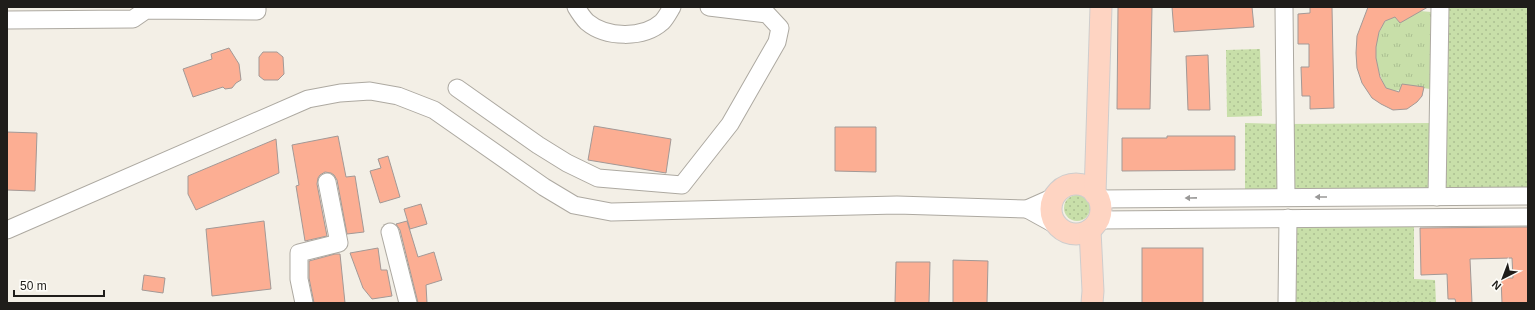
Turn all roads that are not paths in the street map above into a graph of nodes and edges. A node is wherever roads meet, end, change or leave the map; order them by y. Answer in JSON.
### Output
{"nodes":[{"id":1,"x":257,"y":7,"type":"edge"},
{"id":2,"x":576,"y":7,"type":"edge"},
{"id":3,"x":672,"y":7,"type":"edge"},
{"id":4,"x":708,"y":7,"type":"edge"},
{"id":5,"x":1101,"y":7,"type":"edge"},
{"id":6,"x":1284,"y":7,"type":"edge"},
{"id":7,"x":1440,"y":7,"type":"edge"},
{"id":8,"x":146,"y":8,"type":"edge"},
{"id":9,"x":7,"y":20,"type":"edge"},
{"id":10,"x":457,"y":88,"type":"dead end"},
{"id":11,"x":1096,"y":134,"type":"junction"},
{"id":12,"x":327,"y":182,"type":"dead end"},
{"id":13,"x":682,"y":185,"type":"junction"},
{"id":14,"x":1060,"y":192,"type":"junction"},
{"id":15,"x":1528,"y":196,"type":"edge"},
{"id":16,"x":1286,"y":197,"type":"junction"},
{"id":17,"x":1437,"y":197,"type":"junction"},
{"id":18,"x":1528,"y":207,"type":"edge"},
{"id":19,"x":1027,"y":209,"type":"junction"},
{"id":20,"x":673,"y":210,"type":"junction"},
{"id":21,"x":1096,"y":211,"type":"junction"},
{"id":22,"x":1528,"y":217,"type":"edge"},
{"id":23,"x":1288,"y":218,"type":"junction"},
{"id":24,"x":1060,"y":228,"type":"junction"},
{"id":25,"x":7,"y":230,"type":"edge"},
{"id":26,"x":390,"y":232,"type":"dead end"},
{"id":27,"x":1092,"y":297,"type":"edge"},
{"id":28,"x":304,"y":303,"type":"edge"},
{"id":29,"x":408,"y":303,"type":"edge"},
{"id":30,"x":1287,"y":303,"type":"edge"}],
"edges":[{"from":1,"to":8,"type":"street"},
{"from":2,"to":3,"type":"street"},
{"from":4,"to":13,"type":"street"},
{"from":5,"to":11,"type":"main road"},
{"from":6,"to":16,"type":"street"},
{"from":7,"to":17,"type":"street"},
{"from":8,"to":9,"type":"street"},
{"from":10,"to":13,"type":"street"},
{"from":11,"to":14,"type":"main road"},
{"from":11,"to":21,"type":"main road"},
{"from":12,"to":28,"type":"street"},
{"from":13,"to":20,"type":"street"},
{"from":14,"to":19,"type":"street"},
{"from":14,"to":21,"type":"main road"},
{"from":14,"to":24,"type":"main road"},
{"from":15,"to":17,"type":"street"},
{"from":17,"to":16,"type":"street","one_way":true},
{"from":16,"to":21,"type":"street","one_way":true},
{"from":18,"to":21,"type":"street"},
{"from":19,"to":20,"type":"street"},
{"from":19,"to":24,"type":"street"},
{"from":20,"to":25,"type":"street"},
{"from":21,"to":23,"type":"street"},
{"from":21,"to":24,"type":"main road"},
{"from":21,"to":27,"type":"main road"},
{"from":22,"to":23,"type":"street"},
{"from":23,"to":30,"type":"street"},
{"from":24,"to":27,"type":"main road"},
{"from":26,"to":29,"type":"street"}]}
